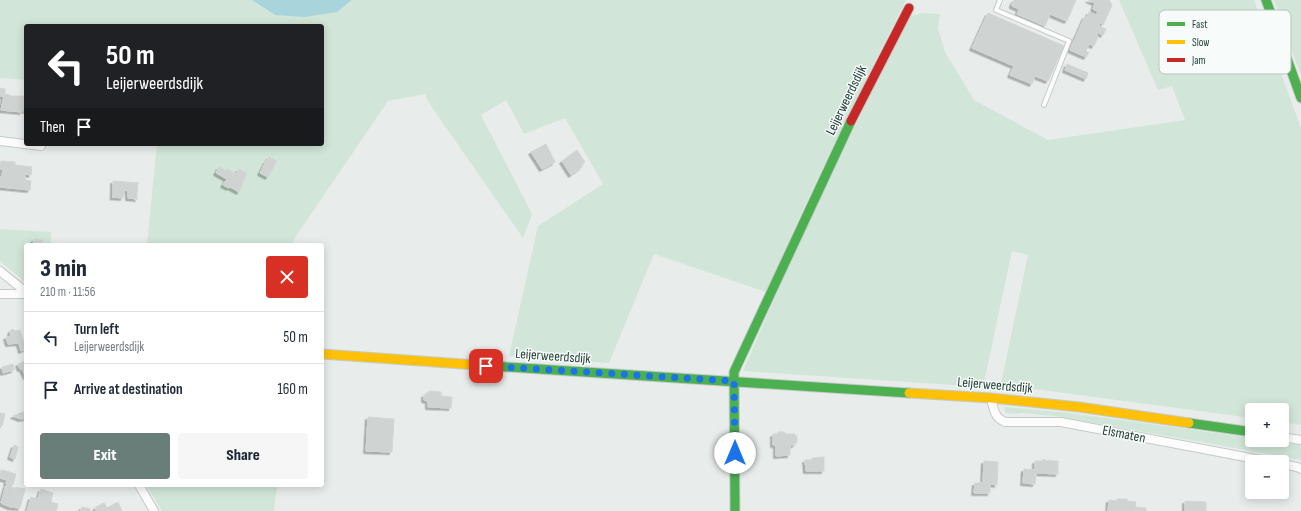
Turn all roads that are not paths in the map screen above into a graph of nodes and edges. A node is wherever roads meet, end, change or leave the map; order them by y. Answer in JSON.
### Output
{"nodes":[{"id":1,"x":1000,"y":0,"type":"edge"},
{"id":2,"x":1266,"y":0,"type":"edge"},
{"id":3,"x":909,"y":8,"type":"dead end"},
{"id":4,"x":1270,"y":10,"type":"edge"},
{"id":5,"x":1291,"y":70,"type":"edge"},
{"id":6,"x":1301,"y":98,"type":"edge"},
{"id":7,"x":1044,"y":105,"type":"dead end"},
{"id":8,"x":0,"y":141,"type":"edge"},
{"id":9,"x":24,"y":144,"type":"edge"},
{"id":10,"x":0,"y":271,"type":"edge"},
{"id":11,"x":24,"y":291,"type":"edge"},
{"id":12,"x":24,"y":293,"type":"edge"},
{"id":13,"x":0,"y":294,"type":"edge"},
{"id":14,"x":324,"y":354,"type":"edge"},
{"id":15,"x":734,"y":381,"type":"junction"},
{"id":16,"x":991,"y":398,"type":"junction"},
{"id":17,"x":1245,"y":431,"type":"edge"},
{"id":18,"x":1289,"y":438,"type":"edge"},
{"id":19,"x":1301,"y":440,"type":"edge"},
{"id":20,"x":1245,"y":457,"type":"edge"},
{"id":21,"x":1289,"y":465,"type":"edge"},
{"id":22,"x":1301,"y":469,"type":"edge"},
{"id":23,"x":140,"y":487,"type":"edge"},
{"id":24,"x":154,"y":511,"type":"edge"},
{"id":25,"x":735,"y":511,"type":"edge"}],
"edges":[{"from":1,"to":7,"type":"lane"},
{"from":2,"to":4,"type":"street"},
{"from":3,"to":15,"type":"street","name":"Leijerweerdsdijk"},
{"from":5,"to":6,"type":"street"},
{"from":8,"to":9,"type":"street"},
{"from":10,"to":11,"type":"street"},
{"from":12,"to":13,"type":"street"},
{"from":14,"to":15,"type":"street","name":"Leijerweerdsdijk"},
{"from":15,"to":16,"type":"street","name":"Leijerweerdsdijk"},
{"from":15,"to":25,"type":"street"},
{"from":16,"to":17,"type":"street","name":"Leijerweerdsdijk"},
{"from":16,"to":20,"type":"street","name":"Elsmaten"},
{"from":18,"to":19,"type":"street"},
{"from":21,"to":22,"type":"street"},
{"from":23,"to":24,"type":"street"}]}
